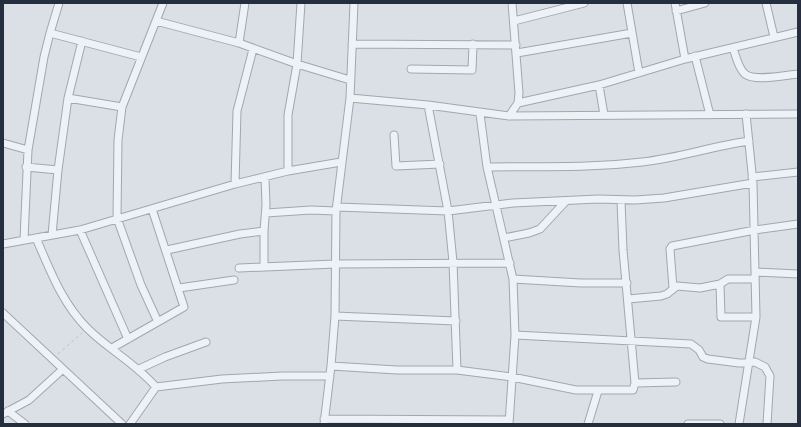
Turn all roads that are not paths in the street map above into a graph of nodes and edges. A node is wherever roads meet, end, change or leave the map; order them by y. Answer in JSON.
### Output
{"nodes":[{"id":1,"x":59,"y":3,"type":"edge"},
{"id":2,"x":163,"y":3,"type":"edge"},
{"id":3,"x":245,"y":3,"type":"edge"},
{"id":4,"x":301,"y":3,"type":"edge"},
{"id":5,"x":354,"y":3,"type":"edge"},
{"id":6,"x":512,"y":3,"type":"edge"},
{"id":7,"x":584,"y":3,"type":"edge"},
{"id":8,"x":627,"y":3,"type":"edge"},
{"id":9,"x":675,"y":3,"type":"edge"},
{"id":10,"x":706,"y":3,"type":"edge"},
{"id":11,"x":766,"y":3,"type":"edge"},
{"id":12,"x":676,"y":11,"type":"junction"},
{"id":13,"x":156,"y":21,"type":"junction"},
{"id":14,"x":514,"y":21,"type":"junction"},
{"id":15,"x":798,"y":32,"type":"edge"},
{"id":16,"x":50,"y":33,"type":"junction"},
{"id":17,"x":632,"y":33,"type":"junction"},
{"id":18,"x":774,"y":37,"type":"junction"},
{"id":19,"x":82,"y":41,"type":"junction"},
{"id":20,"x":239,"y":43,"type":"junction"},
{"id":21,"x":352,"y":44,"type":"junction"},
{"id":22,"x":473,"y":44,"type":"junction"},
{"id":23,"x":516,"y":45,"type":"junction"},
{"id":24,"x":733,"y":48,"type":"junction"},
{"id":25,"x":253,"y":49,"type":"junction"},
{"id":26,"x":517,"y":53,"type":"junction"},
{"id":27,"x":695,"y":56,"type":"junction"},
{"id":28,"x":141,"y":57,"type":"junction"},
{"id":29,"x":685,"y":58,"type":"junction"},
{"id":30,"x":297,"y":64,"type":"junction"},
{"id":31,"x":411,"y":69,"type":"dead end"},
{"id":32,"x":639,"y":73,"type":"junction"},
{"id":33,"x":798,"y":74,"type":"edge"},
{"id":34,"x":350,"y":80,"type":"junction"},
{"id":35,"x":599,"y":85,"type":"junction"},
{"id":36,"x":68,"y":98,"type":"junction"},
{"id":37,"x":350,"y":98,"type":"junction"},
{"id":38,"x":518,"y":103,"type":"junction"},
{"id":39,"x":428,"y":105,"type":"junction"},
{"id":40,"x":122,"y":107,"type":"junction"},
{"id":41,"x":480,"y":114,"type":"junction"},
{"id":42,"x":746,"y":114,"type":"junction"},
{"id":43,"x":798,"y":114,"type":"edge"},
{"id":44,"x":604,"y":115,"type":"junction"},
{"id":45,"x":710,"y":115,"type":"junction"},
{"id":46,"x":509,"y":116,"type":"junction"},
{"id":47,"x":394,"y":135,"type":"dead end"},
{"id":48,"x":749,"y":141,"type":"junction"},
{"id":49,"x":3,"y":143,"type":"edge"},
{"id":50,"x":28,"y":150,"type":"junction"},
{"id":51,"x":341,"y":162,"type":"junction"},
{"id":52,"x":440,"y":164,"type":"junction"},
{"id":53,"x":26,"y":167,"type":"junction"},
{"id":54,"x":487,"y":167,"type":"junction"},
{"id":55,"x":58,"y":170,"type":"junction"},
{"id":56,"x":288,"y":171,"type":"junction"},
{"id":57,"x":798,"y":172,"type":"edge"},
{"id":58,"x":265,"y":177,"type":"junction"},
{"id":59,"x":752,"y":180,"type":"junction"},
{"id":60,"x":235,"y":184,"type":"junction"},
{"id":61,"x":566,"y":201,"type":"junction"},
{"id":62,"x":621,"y":201,"type":"junction"},
{"id":63,"x":496,"y":206,"type":"junction"},
{"id":64,"x":152,"y":209,"type":"junction"},
{"id":65,"x":337,"y":209,"type":"junction"},
{"id":66,"x":448,"y":211,"type":"junction"},
{"id":67,"x":266,"y":213,"type":"junction"},
{"id":68,"x":117,"y":218,"type":"junction"},
{"id":69,"x":798,"y":224,"type":"edge"},
{"id":70,"x":80,"y":230,"type":"junction"},
{"id":71,"x":755,"y":230,"type":"junction"},
{"id":72,"x":264,"y":231,"type":"junction"},
{"id":73,"x":52,"y":235,"type":"junction"},
{"id":74,"x":36,"y":238,"type":"junction"},
{"id":75,"x":504,"y":238,"type":"junction"},
{"id":76,"x":24,"y":240,"type":"junction"},
{"id":77,"x":3,"y":244,"type":"edge"},
{"id":78,"x":167,"y":250,"type":"junction"},
{"id":79,"x":453,"y":262,"type":"junction"},
{"id":80,"x":510,"y":263,"type":"junction"},
{"id":81,"x":335,"y":264,"type":"junction"},
{"id":82,"x":264,"y":266,"type":"junction"},
{"id":83,"x":239,"y":268,"type":"dead end"},
{"id":84,"x":798,"y":274,"type":"edge"},
{"id":85,"x":755,"y":276,"type":"junction"},
{"id":86,"x":513,"y":279,"type":"junction"},
{"id":87,"x":234,"y":280,"type":"dead end"},
{"id":88,"x":627,"y":283,"type":"junction"},
{"id":89,"x":720,"y":284,"type":"junction"},
{"id":90,"x":179,"y":288,"type":"junction"},
{"id":91,"x":674,"y":288,"type":"junction"},
{"id":92,"x":628,"y":299,"type":"junction"},
{"id":93,"x":3,"y":313,"type":"edge"},
{"id":94,"x":335,"y":316,"type":"junction"},
{"id":95,"x":756,"y":317,"type":"junction"},
{"id":96,"x":456,"y":321,"type":"junction"},
{"id":97,"x":158,"y":322,"type":"junction"},
{"id":98,"x":515,"y":335,"type":"junction"},
{"id":99,"x":128,"y":338,"type":"junction"},
{"id":100,"x":633,"y":341,"type":"junction"},
{"id":101,"x":206,"y":342,"type":"dead end"},
{"id":102,"x":112,"y":348,"type":"junction"},
{"id":103,"x":749,"y":363,"type":"junction"},
{"id":104,"x":331,"y":366,"type":"junction"},
{"id":105,"x":63,"y":369,"type":"junction"},
{"id":106,"x":139,"y":369,"type":"junction"},
{"id":107,"x":457,"y":370,"type":"junction"},
{"id":108,"x":330,"y":376,"type":"junction"},
{"id":109,"x":512,"y":377,"type":"junction"},
{"id":110,"x":676,"y":382,"type":"dead end"},
{"id":111,"x":635,"y":383,"type":"junction"},
{"id":112,"x":156,"y":387,"type":"junction"},
{"id":113,"x":598,"y":391,"type":"junction"},
{"id":114,"x":6,"y":413,"type":"edge"},
{"id":115,"x":324,"y":421,"type":"edge"},
{"id":116,"x":398,"y":422,"type":"edge"},
{"id":117,"x":509,"y":422,"type":"edge"},
{"id":118,"x":25,"y":424,"type":"edge"},
{"id":119,"x":122,"y":424,"type":"edge"},
{"id":120,"x":130,"y":424,"type":"edge"},
{"id":121,"x":588,"y":424,"type":"edge"},
{"id":122,"x":688,"y":424,"type":"edge"},
{"id":123,"x":720,"y":424,"type":"edge"},
{"id":124,"x":739,"y":424,"type":"edge"},
{"id":125,"x":767,"y":424,"type":"edge"}],
"edges":[{"from":1,"to":16,"type":"street"},
{"from":2,"to":13,"type":"street"},
{"from":3,"to":20,"type":"street"},
{"from":4,"to":30,"type":"street"},
{"from":5,"to":21,"type":"street"},
{"from":6,"to":14,"type":"street"},
{"from":7,"to":14,"type":"street"},
{"from":8,"to":17,"type":"street"},
{"from":9,"to":12,"type":"street"},
{"from":10,"to":12,"type":"street"},
{"from":11,"to":18,"type":"street"},
{"from":12,"to":29,"type":"street"},
{"from":13,"to":20,"type":"street"},
{"from":13,"to":28,"type":"street"},
{"from":14,"to":23,"type":"street"},
{"from":15,"to":18,"type":"street"},
{"from":16,"to":19,"type":"street"},
{"from":16,"to":50,"type":"street"},
{"from":17,"to":26,"type":"street"},
{"from":17,"to":32,"type":"street"},
{"from":18,"to":24,"type":"street"},
{"from":19,"to":28,"type":"street"},
{"from":19,"to":36,"type":"street"},
{"from":20,"to":25,"type":"street"},
{"from":21,"to":22,"type":"street"},
{"from":21,"to":34,"type":"street"},
{"from":22,"to":23,"type":"street"},
{"from":22,"to":31,"type":"street"},
{"from":23,"to":26,"type":"street"},
{"from":24,"to":27,"type":"street"},
{"from":24,"to":33,"type":"street"},
{"from":25,"to":30,"type":"street"},
{"from":25,"to":60,"type":"street"},
{"from":26,"to":38,"type":"street"},
{"from":27,"to":29,"type":"street"},
{"from":27,"to":45,"type":"street"},
{"from":28,"to":40,"type":"street"},
{"from":29,"to":32,"type":"street"},
{"from":30,"to":34,"type":"street"},
{"from":30,"to":56,"type":"street"},
{"from":32,"to":35,"type":"street"},
{"from":34,"to":37,"type":"street"},
{"from":35,"to":38,"type":"street"},
{"from":35,"to":44,"type":"street"},
{"from":36,"to":40,"type":"street"},
{"from":36,"to":55,"type":"street"},
{"from":37,"to":39,"type":"street"},
{"from":37,"to":51,"type":"street"},
{"from":38,"to":46,"type":"street"},
{"from":39,"to":41,"type":"street"},
{"from":39,"to":52,"type":"street"},
{"from":40,"to":68,"type":"street"},
{"from":41,"to":46,"type":"street"},
{"from":41,"to":54,"type":"street"},
{"from":42,"to":43,"type":"street"},
{"from":42,"to":45,"type":"street"},
{"from":42,"to":48,"type":"street"},
{"from":44,"to":45,"type":"street"},
{"from":44,"to":46,"type":"street"},
{"from":47,"to":52,"type":"street"},
{"from":48,"to":54,"type":"street"},
{"from":48,"to":59,"type":"street"},
{"from":49,"to":50,"type":"street"},
{"from":50,"to":53,"type":"street"},
{"from":51,"to":56,"type":"street"},
{"from":51,"to":65,"type":"street"},
{"from":52,"to":66,"type":"street"},
{"from":53,"to":55,"type":"street"},
{"from":53,"to":76,"type":"street"},
{"from":54,"to":63,"type":"street"},
{"from":55,"to":73,"type":"street"},
{"from":56,"to":58,"type":"street"},
{"from":57,"to":59,"type":"street"},
{"from":58,"to":60,"type":"street"},
{"from":58,"to":67,"type":"street"},
{"from":59,"to":62,"type":"street"},
{"from":59,"to":71,"type":"street"},
{"from":60,"to":64,"type":"street"},
{"from":61,"to":62,"type":"street"},
{"from":61,"to":63,"type":"street"},
{"from":61,"to":75,"type":"street"},
{"from":62,"to":88,"type":"street"},
{"from":63,"to":66,"type":"street"},
{"from":63,"to":75,"type":"street"},
{"from":64,"to":68,"type":"street"},
{"from":64,"to":78,"type":"street"},
{"from":65,"to":66,"type":"street"},
{"from":65,"to":67,"type":"street"},
{"from":65,"to":81,"type":"street"},
{"from":66,"to":79,"type":"street"},
{"from":67,"to":72,"type":"street"},
{"from":68,"to":70,"type":"street"},
{"from":68,"to":97,"type":"street"},
{"from":69,"to":71,"type":"street"},
{"from":70,"to":73,"type":"street"},
{"from":70,"to":99,"type":"street"},
{"from":71,"to":85,"type":"street"},
{"from":71,"to":91,"type":"street"},
{"from":72,"to":78,"type":"street"},
{"from":72,"to":82,"type":"street"},
{"from":73,"to":74,"type":"street"},
{"from":74,"to":76,"type":"street"},
{"from":74,"to":102,"type":"street"},
{"from":75,"to":80,"type":"street"},
{"from":76,"to":77,"type":"street"},
{"from":78,"to":90,"type":"street"},
{"from":79,"to":80,"type":"street"},
{"from":79,"to":81,"type":"street"},
{"from":79,"to":96,"type":"street"},
{"from":80,"to":86,"type":"street"},
{"from":81,"to":82,"type":"street"},
{"from":81,"to":94,"type":"street"},
{"from":82,"to":83,"type":"street"},
{"from":84,"to":85,"type":"street"},
{"from":85,"to":89,"type":"street"},
{"from":85,"to":95,"type":"street"},
{"from":86,"to":88,"type":"street"},
{"from":86,"to":98,"type":"street"},
{"from":87,"to":90,"type":"street"},
{"from":88,"to":92,"type":"street"},
{"from":89,"to":91,"type":"street"},
{"from":89,"to":95,"type":"street"},
{"from":90,"to":97,"type":"street"},
{"from":91,"to":92,"type":"street"},
{"from":92,"to":100,"type":"street"},
{"from":93,"to":105,"type":"street"},
{"from":94,"to":96,"type":"street"},
{"from":94,"to":104,"type":"street"},
{"from":95,"to":103,"type":"street"},
{"from":96,"to":107,"type":"street"},
{"from":97,"to":99,"type":"street"},
{"from":98,"to":100,"type":"street"},
{"from":98,"to":109,"type":"street"},
{"from":99,"to":102,"type":"street"},
{"from":100,"to":103,"type":"street"},
{"from":100,"to":111,"type":"street"},
{"from":101,"to":106,"type":"street"},
{"from":102,"to":106,"type":"street"},
{"from":103,"to":124,"type":"street"},
{"from":103,"to":125,"type":"street"},
{"from":104,"to":107,"type":"street"},
{"from":104,"to":108,"type":"street"},
{"from":105,"to":114,"type":"street"},
{"from":105,"to":119,"type":"street"},
{"from":106,"to":112,"type":"street"},
{"from":107,"to":109,"type":"street"},
{"from":108,"to":112,"type":"street"},
{"from":108,"to":115,"type":"street"},
{"from":109,"to":113,"type":"street"},
{"from":109,"to":117,"type":"street"},
{"from":110,"to":111,"type":"street"},
{"from":111,"to":113,"type":"street"},
{"from":112,"to":120,"type":"street"},
{"from":113,"to":121,"type":"street"},
{"from":114,"to":118,"type":"street"},
{"from":115,"to":116,"type":"street"},
{"from":116,"to":117,"type":"street"},
{"from":122,"to":123,"type":"street"}]}
